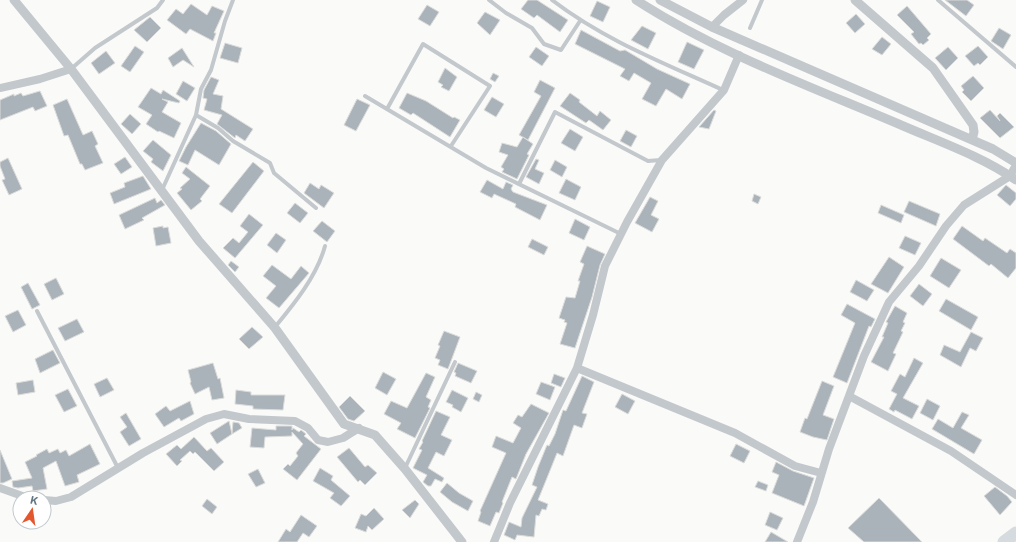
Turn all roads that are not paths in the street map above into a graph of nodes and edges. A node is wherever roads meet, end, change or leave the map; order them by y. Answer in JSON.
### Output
{"nodes":[{"id":1,"x":14,"y":0,"type":"edge"},
{"id":2,"x":163,"y":0,"type":"edge"},
{"id":3,"x":234,"y":0,"type":"edge"},
{"id":4,"x":489,"y":0,"type":"edge"},
{"id":5,"x":552,"y":0,"type":"edge"},
{"id":6,"x":636,"y":0,"type":"edge"},
{"id":7,"x":660,"y":0,"type":"edge"},
{"id":8,"x":743,"y":0,"type":"edge"},
{"id":9,"x":762,"y":0,"type":"edge"},
{"id":10,"x":855,"y":0,"type":"edge"},
{"id":11,"x":938,"y":0,"type":"edge"},
{"id":12,"x":580,"y":21,"type":"junction"},
{"id":13,"x":712,"y":27,"type":"junction"},
{"id":14,"x":750,"y":28,"type":"dead end"},
{"id":15,"x":739,"y":55,"type":"junction"},
{"id":16,"x":1016,"y":67,"type":"edge"},
{"id":17,"x":71,"y":69,"type":"junction"},
{"id":18,"x":0,"y":88,"type":"edge"},
{"id":19,"x":724,"y":90,"type":"junction"},
{"id":20,"x":365,"y":96,"type":"dead end"},
{"id":21,"x":387,"y":109,"type":"junction"},
{"id":22,"x":196,"y":115,"type":"junction"},
{"id":23,"x":972,"y":140,"type":"junction"},
{"id":24,"x":451,"y":146,"type":"junction"},
{"id":25,"x":662,"y":160,"type":"junction"},
{"id":26,"x":1016,"y":164,"type":"edge"},
{"id":27,"x":1013,"y":178,"type":"edge"},
{"id":28,"x":519,"y":184,"type":"junction"},
{"id":29,"x":162,"y":191,"type":"junction"},
{"id":30,"x":316,"y":208,"type":"dead end"},
{"id":31,"x":621,"y":234,"type":"junction"},
{"id":32,"x":325,"y":246,"type":"dead end"},
{"id":33,"x":37,"y":311,"type":"dead end"},
{"id":34,"x":274,"y":328,"type":"junction"},
{"id":35,"x":455,"y":362,"type":"dead end"},
{"id":36,"x":577,"y":368,"type":"junction"},
{"id":37,"x":849,"y":396,"type":"junction"},
{"id":38,"x":359,"y":428,"type":"junction"},
{"id":39,"x":118,"y":468,"type":"junction"},
{"id":40,"x":405,"y":469,"type":"junction"},
{"id":41,"x":821,"y":474,"type":"junction"},
{"id":42,"x":0,"y":488,"type":"edge"},
{"id":43,"x":12,"y":492,"type":"edge"},
{"id":44,"x":1016,"y":495,"type":"edge"},
{"id":45,"x":52,"y":501,"type":"edge"},
{"id":46,"x":1016,"y":532,"type":"edge"},
{"id":47,"x":462,"y":542,"type":"edge"},
{"id":48,"x":494,"y":542,"type":"edge"},
{"id":49,"x":797,"y":542,"type":"edge"},
{"id":50,"x":1004,"y":542,"type":"edge"}],
"edges":[{"from":1,"to":17,"type":"street"},
{"from":2,"to":17,"type":"lane"},
{"from":3,"to":22,"type":"lane"},
{"from":4,"to":12,"type":"lane"},
{"from":5,"to":12,"type":"lane"},
{"from":6,"to":15,"type":"street"},
{"from":7,"to":13,"type":"street"},
{"from":8,"to":13,"type":"street"},
{"from":9,"to":14,"type":"lane"},
{"from":10,"to":23,"type":"street"},
{"from":11,"to":16,"type":"lane"},
{"from":12,"to":19,"type":"lane"},
{"from":13,"to":23,"type":"street"},
{"from":15,"to":19,"type":"street"},
{"from":15,"to":27,"type":"street"},
{"from":17,"to":18,"type":"street"},
{"from":17,"to":29,"type":"street"},
{"from":19,"to":25,"type":"street"},
{"from":20,"to":21,"type":"lane"},
{"from":21,"to":24,"type":"lane"},
{"from":21,"to":24,"type":"lane"},
{"from":22,"to":29,"type":"lane"},
{"from":22,"to":30,"type":"lane"},
{"from":23,"to":26,"type":"street"},
{"from":24,"to":28,"type":"lane"},
{"from":25,"to":28,"type":"lane"},
{"from":25,"to":31,"type":"street"},
{"from":26,"to":27,"type":"street"},
{"from":27,"to":37,"type":"street"},
{"from":28,"to":31,"type":"lane"},
{"from":29,"to":34,"type":"street"},
{"from":31,"to":36,"type":"street"},
{"from":32,"to":34,"type":"lane"},
{"from":33,"to":39,"type":"lane"},
{"from":34,"to":38,"type":"street"},
{"from":35,"to":40,"type":"lane"},
{"from":36,"to":41,"type":"street"},
{"from":36,"to":48,"type":"street"},
{"from":37,"to":41,"type":"street"},
{"from":37,"to":44,"type":"street"},
{"from":38,"to":39,"type":"street"},
{"from":38,"to":40,"type":"street"},
{"from":39,"to":45,"type":"street"},
{"from":40,"to":47,"type":"street"},
{"from":41,"to":49,"type":"street"},
{"from":42,"to":43,"type":"street"},
{"from":46,"to":50,"type":"highway"}]}
